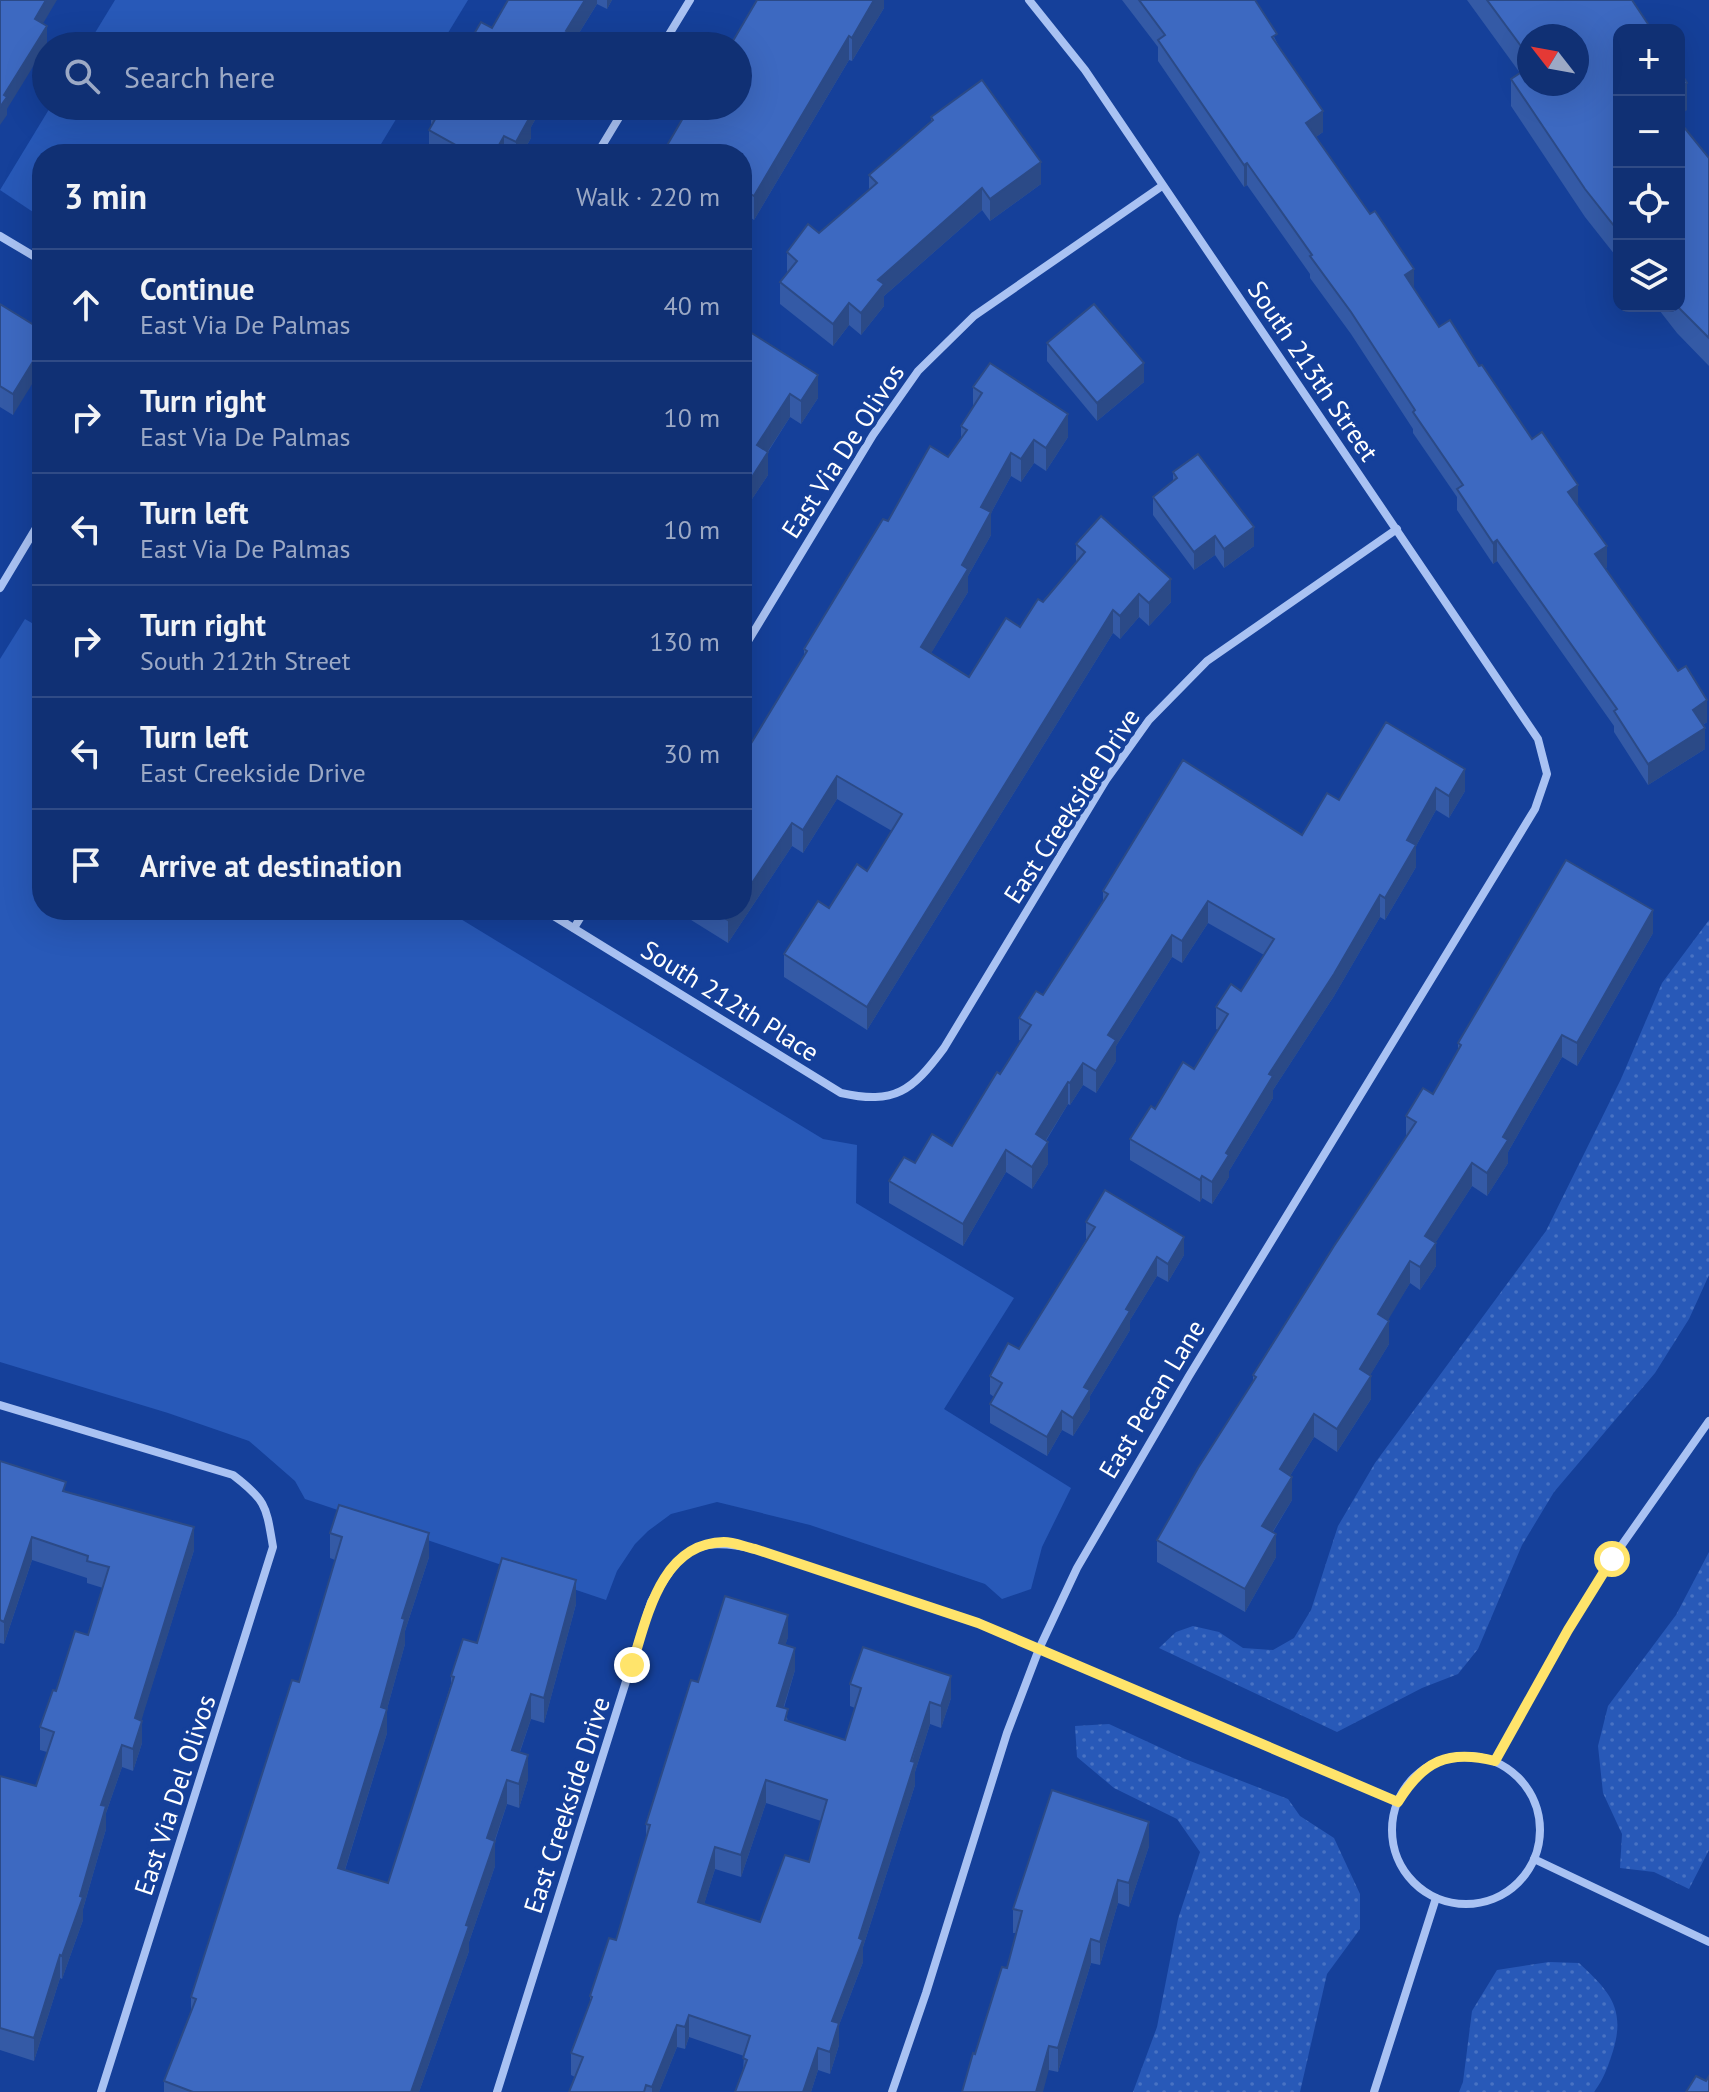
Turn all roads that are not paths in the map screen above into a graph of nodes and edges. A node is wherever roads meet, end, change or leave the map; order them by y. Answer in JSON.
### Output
{"nodes":[{"id":1,"x":690,"y":0,"type":"edge"},
{"id":2,"x":1029,"y":0,"type":"edge"},
{"id":3,"x":671,"y":32,"type":"edge"},
{"id":4,"x":618,"y":120,"type":"edge"},
{"id":5,"x":603,"y":144,"type":"edge"},
{"id":6,"x":1162,"y":186,"type":"junction"},
{"id":7,"x":0,"y":236,"type":"edge"},
{"id":8,"x":32,"y":255,"type":"edge"},
{"id":9,"x":1397,"y":529,"type":"junction"},
{"id":10,"x":32,"y":535,"type":"edge"},
{"id":11,"x":0,"y":588,"type":"edge"},
{"id":12,"x":752,"y":635,"type":"edge"},
{"id":13,"x":1547,"y":774,"type":"joint"},
{"id":14,"x":561,"y":920,"type":"edge"},
{"id":15,"x":579,"y":920,"type":"edge"},
{"id":16,"x":574,"y":928,"type":"junction"},
{"id":17,"x":904,"y":1091,"type":"joint"},
{"id":18,"x":0,"y":1405,"type":"edge"},
{"id":19,"x":1709,"y":1421,"type":"edge"},
{"id":20,"x":1039,"y":1649,"type":"junction"},
{"id":21,"x":1495,"y":1761,"type":"junction"},
{"id":22,"x":1398,"y":1802,"type":"junction"},
{"id":23,"x":1534,"y":1859,"type":"junction"},
{"id":24,"x":1436,"y":1898,"type":"junction"},
{"id":25,"x":1709,"y":1942,"type":"edge"},
{"id":26,"x":101,"y":2092,"type":"edge"},
{"id":27,"x":497,"y":2092,"type":"edge"},
{"id":28,"x":892,"y":2092,"type":"edge"},
{"id":29,"x":1374,"y":2092,"type":"edge"}],
"edges":[{"from":1,"to":3,"type":"street"},
{"from":2,"to":6,"type":"street","name":"South 213th Street"},
{"from":4,"to":5,"type":"street"},
{"from":6,"to":9,"type":"street","name":"South 213th Street"},
{"from":6,"to":12,"type":"street","name":"East Via De Olivos"},
{"from":7,"to":8,"type":"street"},
{"from":9,"to":13,"type":"street","name":"South 213th Street"},
{"from":9,"to":17,"type":"street","name":"East Creekside Drive"},
{"from":10,"to":11,"type":"street"},
{"from":13,"to":20,"type":"street","name":"East Pecan Lane"},
{"from":14,"to":16,"type":"street","name":"South 212th Place"},
{"from":15,"to":16,"type":"street"},
{"from":16,"to":17,"type":"street","name":"South 212th Place"},
{"from":18,"to":26,"type":"street","name":"East Via Del Olivos"},
{"from":19,"to":21,"type":"street"},
{"from":20,"to":22,"type":"street"},
{"from":20,"to":27,"type":"street","name":"East Creekside Drive"},
{"from":20,"to":28,"type":"street","name":"East Pecan Lane"},
{"from":21,"to":22,"type":"street"},
{"from":21,"to":23,"type":"street"},
{"from":22,"to":24,"type":"street"},
{"from":23,"to":24,"type":"street"},
{"from":23,"to":25,"type":"street"},
{"from":24,"to":29,"type":"street"}]}
